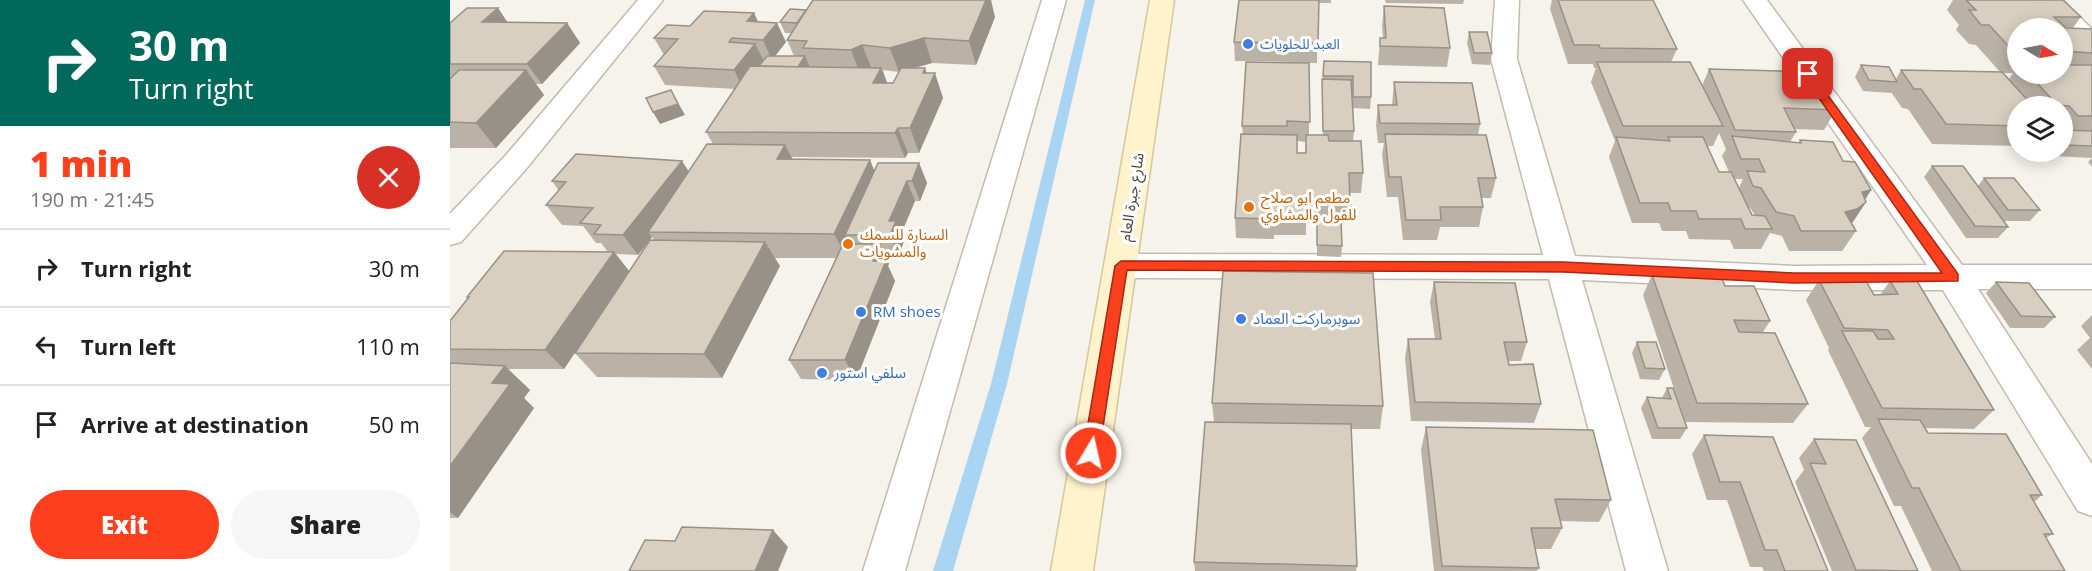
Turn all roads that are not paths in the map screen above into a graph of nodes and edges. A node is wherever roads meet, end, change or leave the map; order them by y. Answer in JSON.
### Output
{"nodes":[{"id":1,"x":651,"y":0,"type":"edge"},
{"id":2,"x":1054,"y":0,"type":"edge"},
{"id":3,"x":1162,"y":0,"type":"edge"},
{"id":4,"x":1507,"y":0,"type":"edge"},
{"id":5,"x":1755,"y":0,"type":"edge"},
{"id":6,"x":2048,"y":0,"type":"edge"},
{"id":7,"x":2092,"y":43,"type":"edge"},
{"id":8,"x":450,"y":234,"type":"edge"},
{"id":9,"x":1121,"y":266,"type":"junction"},
{"id":10,"x":1563,"y":267,"type":"junction"},
{"id":11,"x":2092,"y":277,"type":"edge"},
{"id":12,"x":1953,"y":278,"type":"junction"},
{"id":13,"x":2092,"y":498,"type":"edge"},
{"id":14,"x":884,"y":571,"type":"edge"},
{"id":15,"x":1072,"y":571,"type":"edge"},
{"id":16,"x":1647,"y":571,"type":"edge"}],
"edges":[{"from":1,"to":8,"type":"street"},
{"from":2,"to":14,"type":"street"},
{"from":3,"to":9,"type":"main road","name":"شارع جبرة العام"},
{"from":4,"to":10,"type":"street"},
{"from":5,"to":12,"type":"street"},
{"from":6,"to":7,"type":"street"},
{"from":9,"to":10,"type":"street"},
{"from":9,"to":15,"type":"main road","name":"شارع جبرة العام"},
{"from":10,"to":12,"type":"street"},
{"from":10,"to":16,"type":"street"},
{"from":11,"to":12,"type":"street"},
{"from":12,"to":13,"type":"street"}]}
